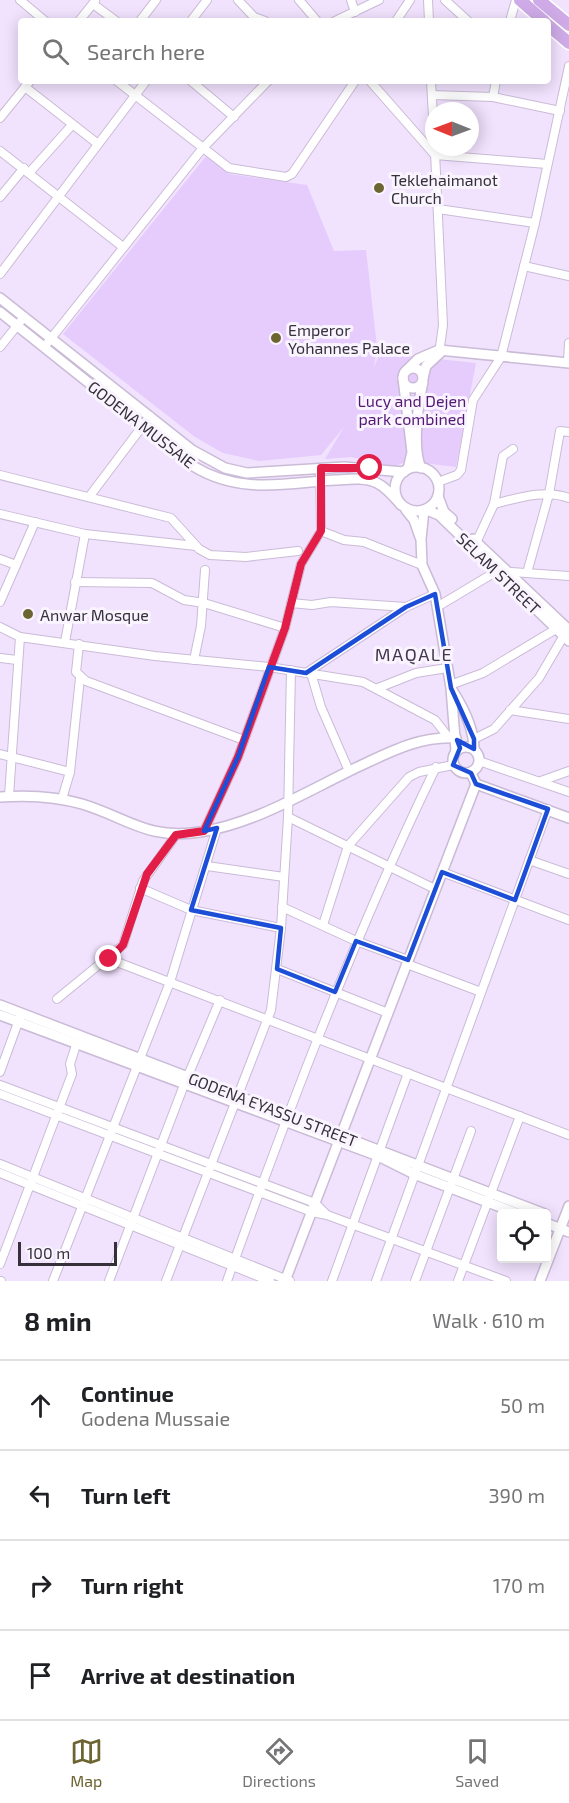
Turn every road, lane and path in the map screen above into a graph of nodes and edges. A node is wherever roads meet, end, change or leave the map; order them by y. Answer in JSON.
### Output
{"nodes":[{"id":1,"x":20,"y":0,"type":"edge"},
{"id":2,"x":156,"y":0,"type":"edge"},
{"id":3,"x":207,"y":0,"type":"edge"},
{"id":4,"x":238,"y":0,"type":"edge"},
{"id":5,"x":299,"y":0,"type":"edge"},
{"id":6,"x":351,"y":0,"type":"edge"},
{"id":7,"x":379,"y":0,"type":"edge"},
{"id":8,"x":410,"y":0,"type":"edge"},
{"id":9,"x":428,"y":0,"type":"edge"},
{"id":10,"x":445,"y":0,"type":"edge"},
{"id":11,"x":518,"y":0,"type":"edge"},
{"id":12,"x":539,"y":0,"type":"edge"},
{"id":13,"x":95,"y":2,"type":"edge"},
{"id":14,"x":355,"y":12,"type":"junction"},
{"id":15,"x":41,"y":18,"type":"edge"},
{"id":16,"x":82,"y":18,"type":"edge"},
{"id":17,"x":113,"y":18,"type":"edge"},
{"id":18,"x":142,"y":18,"type":"edge"},
{"id":19,"x":193,"y":18,"type":"edge"},
{"id":20,"x":251,"y":18,"type":"edge"},
{"id":21,"x":314,"y":18,"type":"edge"},
{"id":22,"x":341,"y":18,"type":"edge"},
{"id":23,"x":398,"y":18,"type":"edge"},
{"id":24,"x":429,"y":18,"type":"edge"},
{"id":25,"x":465,"y":18,"type":"edge"},
{"id":26,"x":511,"y":18,"type":"edge"},
{"id":27,"x":540,"y":18,"type":"edge"},
{"id":28,"x":569,"y":25,"type":"edge"},
{"id":29,"x":551,"y":28,"type":"edge"},
{"id":30,"x":569,"y":43,"type":"edge"},
{"id":31,"x":569,"y":66,"type":"edge"},
{"id":32,"x":28,"y":84,"type":"edge"},
{"id":33,"x":121,"y":84,"type":"edge"},
{"id":34,"x":144,"y":84,"type":"edge"},
{"id":35,"x":201,"y":84,"type":"edge"},
{"id":36,"x":265,"y":84,"type":"edge"},
{"id":37,"x":353,"y":84,"type":"edge"},
{"id":38,"x":373,"y":84,"type":"edge"},
{"id":39,"x":431,"y":84,"type":"edge"},
{"id":40,"x":495,"y":84,"type":"edge"},
{"id":41,"x":135,"y":95,"type":"junction"},
{"id":42,"x":432,"y":95,"type":"junction"},
{"id":43,"x":493,"y":97,"type":"junction"},
{"id":44,"x":432,"y":102,"type":"edge"},
{"id":45,"x":560,"y":111,"type":"junction"},
{"id":46,"x":234,"y":117,"type":"junction"},
{"id":47,"x":0,"y":118,"type":"edge"},
{"id":48,"x":72,"y":125,"type":"junction"},
{"id":49,"x":425,"y":140,"type":"edge"},
{"id":50,"x":98,"y":144,"type":"junction"},
{"id":51,"x":202,"y":149,"type":"junction"},
{"id":52,"x":0,"y":152,"type":"edge"},
{"id":53,"x":435,"y":156,"type":"edge"},
{"id":54,"x":478,"y":156,"type":"edge"},
{"id":55,"x":547,"y":164,"type":"junction"},
{"id":56,"x":26,"y":171,"type":"junction"},
{"id":57,"x":0,"y":197,"type":"edge"},
{"id":58,"x":57,"y":198,"type":"junction"},
{"id":59,"x":438,"y":209,"type":"junction"},
{"id":60,"x":535,"y":223,"type":"junction"},
{"id":61,"x":123,"y":247,"type":"junction"},
{"id":62,"x":524,"y":266,"type":"junction"},
{"id":63,"x":0,"y":274,"type":"edge"},
{"id":64,"x":569,"y":276,"type":"edge"},
{"id":65,"x":0,"y":298,"type":"edge"},
{"id":66,"x":0,"y":312,"type":"edge"},
{"id":67,"x":24,"y":317,"type":"junction"},
{"id":68,"x":17,"y":326,"type":"junction"},
{"id":69,"x":51,"y":338,"type":"junction"},
{"id":70,"x":569,"y":344,"type":"edge"},
{"id":71,"x":45,"y":346,"type":"junction"},
{"id":72,"x":0,"y":347,"type":"edge"},
{"id":73,"x":440,"y":351,"type":"junction"},
{"id":74,"x":501,"y":357,"type":"junction"},
{"id":75,"x":568,"y":363,"type":"edge"},
{"id":76,"x":404,"y":375,"type":"junction"},
{"id":77,"x":423,"y":380,"type":"junction"},
{"id":78,"x":150,"y":416,"type":"junction"},
{"id":79,"x":143,"y":425,"type":"junction"},
{"id":80,"x":569,"y":432,"type":"edge"},
{"id":81,"x":513,"y":448,"type":"dead end"},
{"id":82,"x":321,"y":468,"type":"junction"},
{"id":83,"x":421,"y":468,"type":"junction"},
{"id":84,"x":406,"y":471,"type":"junction"},
{"id":85,"x":0,"y":475,"type":"edge"},
{"id":86,"x":322,"y":480,"type":"junction"},
{"id":87,"x":438,"y":482,"type":"junction"},
{"id":88,"x":549,"y":494,"type":"junction"},
{"id":89,"x":438,"y":496,"type":"junction"},
{"id":90,"x":89,"y":497,"type":"junction"},
{"id":91,"x":569,"y":498,"type":"edge"},
{"id":92,"x":494,"y":504,"type":"junction"},
{"id":93,"x":403,"y":506,"type":"junction"},
{"id":94,"x":425,"y":510,"type":"junction"},
{"id":95,"x":0,"y":514,"type":"edge"},
{"id":96,"x":35,"y":522,"type":"junction"},
{"id":97,"x":321,"y":531,"type":"junction"},
{"id":98,"x":85,"y":534,"type":"junction"},
{"id":99,"x":421,"y":539,"type":"junction"},
{"id":100,"x":475,"y":545,"type":"junction"},
{"id":101,"x":196,"y":546,"type":"junction"},
{"id":102,"x":298,"y":551,"type":"dead end"},
{"id":103,"x":0,"y":559,"type":"edge"},
{"id":104,"x":16,"y":564,"type":"junction"},
{"id":105,"x":423,"y":565,"type":"junction"},
{"id":106,"x":498,"y":567,"type":"junction"},
{"id":107,"x":206,"y":570,"type":"dead end"},
{"id":108,"x":511,"y":573,"type":"junction"},
{"id":109,"x":527,"y":573,"type":"junction"},
{"id":110,"x":569,"y":576,"type":"edge"},
{"id":111,"x":75,"y":582,"type":"junction"},
{"id":112,"x":435,"y":594,"type":"junction"},
{"id":113,"x":0,"y":602,"type":"edge"},
{"id":114,"x":204,"y":603,"type":"junction"},
{"id":115,"x":291,"y":603,"type":"junction"},
{"id":116,"x":406,"y":607,"type":"junction"},
{"id":117,"x":437,"y":607,"type":"junction"},
{"id":118,"x":0,"y":627,"type":"edge"},
{"id":119,"x":285,"y":628,"type":"junction"},
{"id":120,"x":565,"y":631,"type":"edge"},
{"id":121,"x":20,"y":637,"type":"junction"},
{"id":122,"x":65,"y":642,"type":"junction"},
{"id":123,"x":79,"y":644,"type":"junction"},
{"id":124,"x":0,"y":658,"type":"edge"},
{"id":125,"x":17,"y":660,"type":"junction"},
{"id":126,"x":194,"y":660,"type":"junction"},
{"id":127,"x":269,"y":667,"type":"junction"},
{"id":128,"x":447,"y":668,"type":"junction"},
{"id":129,"x":291,"y":670,"type":"junction"},
{"id":130,"x":309,"y":673,"type":"junction"},
{"id":131,"x":80,"y":678,"type":"junction"},
{"id":132,"x":450,"y":686,"type":"junction"},
{"id":133,"x":378,"y":688,"type":"junction"},
{"id":134,"x":510,"y":710,"type":"junction"},
{"id":135,"x":569,"y":719,"type":"edge"},
{"id":136,"x":452,"y":738,"type":"junction"},
{"id":137,"x":474,"y":739,"type":"junction"},
{"id":138,"x":244,"y":740,"type":"junction"},
{"id":139,"x":474,"y":749,"type":"junction"},
{"id":140,"x":456,"y":751,"type":"junction"},
{"id":141,"x":0,"y":754,"type":"edge"},
{"id":142,"x":13,"y":758,"type":"junction"},
{"id":143,"x":479,"y":761,"type":"junction"},
{"id":144,"x":453,"y":765,"type":"junction"},
{"id":145,"x":436,"y":767,"type":"junction"},
{"id":146,"x":349,"y":771,"type":"junction"},
{"id":147,"x":569,"y":771,"type":"edge"},
{"id":148,"x":70,"y":772,"type":"junction"},
{"id":149,"x":471,"y":773,"type":"junction"},
{"id":150,"x":541,"y":781,"type":"junction"},
{"id":151,"x":476,"y":784,"type":"junction"},
{"id":152,"x":569,"y":792,"type":"edge"},
{"id":153,"x":4,"y":796,"type":"edge"},
{"id":154,"x":62,"y":799,"type":"junction"},
{"id":155,"x":289,"y":801,"type":"junction"},
{"id":156,"x":548,"y":809,"type":"junction"},
{"id":157,"x":288,"y":817,"type":"junction"},
{"id":158,"x":569,"y":818,"type":"edge"},
{"id":159,"x":217,"y":828,"type":"junction"},
{"id":160,"x":204,"y":831,"type":"junction"},
{"id":161,"x":176,"y":835,"type":"junction"},
{"id":162,"x":348,"y":846,"type":"junction"},
{"id":163,"x":529,"y":860,"type":"junction"},
{"id":164,"x":207,"y":866,"type":"junction"},
{"id":165,"x":388,"y":867,"type":"junction"},
{"id":166,"x":442,"y":872,"type":"junction"},
{"id":167,"x":569,"y":874,"type":"edge"},
{"id":168,"x":284,"y":877,"type":"junction"},
{"id":169,"x":140,"y":888,"type":"junction"},
{"id":170,"x":435,"y":889,"type":"junction"},
{"id":171,"x":515,"y":900,"type":"junction"},
{"id":172,"x":282,"y":907,"type":"junction"},
{"id":173,"x":191,"y":910,"type":"junction"},
{"id":174,"x":569,"y":920,"type":"edge"},
{"id":175,"x":323,"y":925,"type":"junction"},
{"id":176,"x":281,"y":928,"type":"junction"},
{"id":177,"x":356,"y":941,"type":"junction"},
{"id":178,"x":109,"y":959,"type":"junction"},
{"id":179,"x":407,"y":962,"type":"junction"},
{"id":180,"x":277,"y":969,"type":"junction"},
{"id":181,"x":170,"y":982,"type":"junction"},
{"id":182,"x":335,"y":992,"type":"junction"},
{"id":183,"x":481,"y":992,"type":"junction"},
{"id":184,"x":57,"y":999,"type":"dead end"},
{"id":185,"x":220,"y":1000,"type":"junction"},
{"id":186,"x":0,"y":1005,"type":"edge"},
{"id":187,"x":388,"y":1013,"type":"junction"},
{"id":188,"x":0,"y":1016,"type":"edge"},
{"id":189,"x":20,"y":1018,"type":"junction"},
{"id":190,"x":268,"y":1019,"type":"junction"},
{"id":191,"x":316,"y":1037,"type":"junction"},
{"id":192,"x":76,"y":1045,"type":"junction"},
{"id":193,"x":370,"y":1059,"type":"junction"},
{"id":194,"x":137,"y":1062,"type":"junction"},
{"id":195,"x":0,"y":1072,"type":"edge"},
{"id":196,"x":408,"y":1074,"type":"junction"},
{"id":197,"x":186,"y":1080,"type":"junction"},
{"id":198,"x":0,"y":1085,"type":"edge"},
{"id":199,"x":446,"y":1088,"type":"junction"},
{"id":200,"x":0,"y":1094,"type":"edge"},
{"id":201,"x":237,"y":1100,"type":"junction"},
{"id":202,"x":58,"y":1112,"type":"junction"},
{"id":203,"x":520,"y":1116,"type":"junction"},
{"id":204,"x":286,"y":1118,"type":"junction"},
{"id":205,"x":110,"y":1131,"type":"junction"},
{"id":206,"x":471,"y":1131,"type":"dead end"},
{"id":207,"x":569,"y":1135,"type":"edge"},
{"id":208,"x":340,"y":1138,"type":"junction"},
{"id":209,"x":159,"y":1150,"type":"junction"},
{"id":210,"x":379,"y":1153,"type":"junction"},
{"id":211,"x":0,"y":1164,"type":"edge"},
{"id":212,"x":210,"y":1169,"type":"junction"},
{"id":213,"x":416,"y":1169,"type":"junction"},
{"id":214,"x":0,"y":1173,"type":"edge"},
{"id":215,"x":454,"y":1178,"type":"junction"},
{"id":216,"x":31,"y":1181,"type":"junction"},
{"id":217,"x":261,"y":1188,"type":"junction"},
{"id":218,"x":450,"y":1188,"type":"junction"},
{"id":219,"x":490,"y":1198,"type":"junction"},
{"id":220,"x":83,"y":1202,"type":"junction"},
{"id":221,"x":569,"y":1206,"type":"edge"},
{"id":222,"x":313,"y":1208,"type":"junction"},
{"id":223,"x":510,"y":1209,"type":"edge"},
{"id":224,"x":528,"y":1209,"type":"edge"},
{"id":225,"x":551,"y":1217,"type":"edge"},
{"id":226,"x":132,"y":1222,"type":"junction"},
{"id":227,"x":353,"y":1224,"type":"junction"},
{"id":228,"x":565,"y":1226,"type":"edge"},
{"id":229,"x":391,"y":1239,"type":"junction"},
{"id":230,"x":182,"y":1242,"type":"junction"},
{"id":231,"x":426,"y":1252,"type":"junction"},
{"id":232,"x":234,"y":1263,"type":"junction"},
{"id":233,"x":0,"y":1264,"type":"edge"},
{"id":234,"x":464,"y":1266,"type":"junction"},
{"id":235,"x":287,"y":1280,"type":"edge"},
{"id":236,"x":52,"y":1281,"type":"edge"},
{"id":237,"x":109,"y":1281,"type":"edge"},
{"id":238,"x":166,"y":1281,"type":"edge"},
{"id":239,"x":227,"y":1281,"type":"edge"},
{"id":240,"x":270,"y":1281,"type":"edge"},
{"id":241,"x":332,"y":1281,"type":"edge"},
{"id":242,"x":376,"y":1281,"type":"edge"},
{"id":243,"x":415,"y":1281,"type":"edge"},
{"id":244,"x":458,"y":1281,"type":"edge"},
{"id":245,"x":506,"y":1281,"type":"edge"},
{"id":246,"x":540,"y":1281,"type":"edge"}],
"edges":[{"from":1,"to":15,"type":"street"},
{"from":2,"to":18,"type":"street"},
{"from":3,"to":19,"type":"street"},
{"from":4,"to":20,"type":"street"},
{"from":5,"to":21,"type":"street"},
{"from":6,"to":14,"type":"street"},
{"from":7,"to":14,"type":"street"},
{"from":8,"to":23,"type":"street"},
{"from":9,"to":24,"type":"street"},
{"from":10,"to":25,"type":"street"},
{"from":11,"to":26,"type":"street"},
{"from":11,"to":27,"type":"main road"},
{"from":12,"to":28,"type":"main road"},
{"from":13,"to":16,"type":"street"},
{"from":13,"to":17,"type":"street"},
{"from":14,"to":22,"type":"street"},
{"from":29,"to":30,"type":"main road"},
{"from":31,"to":45,"type":"street"},
{"from":32,"to":47,"type":"street"},
{"from":32,"to":48,"type":"street"},
{"from":33,"to":41,"type":"street"},
{"from":34,"to":41,"type":"street"},
{"from":35,"to":46,"type":"street"},
{"from":36,"to":46,"type":"street"},
{"from":37,"to":51,"type":"street"},
{"from":38,"to":49,"type":"street"},
{"from":39,"to":42,"type":"street"},
{"from":40,"to":43,"type":"street"},
{"from":41,"to":50,"type":"street"},
{"from":41,"to":51,"type":"street"},
{"from":42,"to":43,"type":"street"},
{"from":42,"to":44,"type":"street"},
{"from":43,"to":45,"type":"street"},
{"from":45,"to":55,"type":"street"},
{"from":46,"to":51,"type":"street"},
{"from":48,"to":50,"type":"street"},
{"from":48,"to":56,"type":"street"},
{"from":50,"to":58,"type":"street"},
{"from":51,"to":61,"type":"street"},
{"from":52,"to":56,"type":"street"},
{"from":53,"to":59,"type":"street"},
{"from":54,"to":55,"type":"street"},
{"from":55,"to":60,"type":"street"},
{"from":56,"to":57,"type":"street"},
{"from":56,"to":58,"type":"street"},
{"from":58,"to":61,"type":"street"},
{"from":58,"to":63,"type":"street"},
{"from":59,"to":60,"type":"street"},
{"from":59,"to":73,"type":"street"},
{"from":60,"to":62,"type":"street"},
{"from":61,"to":69,"type":"street"},
{"from":62,"to":64,"type":"street"},
{"from":62,"to":74,"type":"street"},
{"from":65,"to":67,"type":"street","name":"GODENA MUSSAIE"},
{"from":66,"to":68,"type":"street","name":"GODENA MUSSAIE"},
{"from":67,"to":68,"type":"street"},
{"from":67,"to":69,"type":"street","name":"GODENA MUSSAIE"},
{"from":68,"to":71,"type":"street","name":"GODENA MUSSAIE"},
{"from":68,"to":72,"type":"street"},
{"from":69,"to":71,"type":"street"},
{"from":69,"to":78,"type":"street","name":"GODENA MUSSAIE"},
{"from":70,"to":75,"type":"street"},
{"from":71,"to":79,"type":"street","name":"GODENA MUSSAIE"},
{"from":73,"to":74,"type":"street"},
{"from":73,"to":76,"type":"street"},
{"from":73,"to":77,"type":"street"},
{"from":74,"to":75,"type":"street"},
{"from":74,"to":87,"type":"street"},
{"from":76,"to":77,"type":"street"},
{"from":76,"to":77,"type":"street"},
{"from":76,"to":84,"type":"street"},
{"from":77,"to":83,"type":"street"},
{"from":78,"to":79,"type":"street"},
{"from":78,"to":82,"type":"street","name":"GODENA MUSSAIE"},
{"from":79,"to":86,"type":"street","name":"GODENA MUSSAIE"},
{"from":79,"to":90,"type":"street"},
{"from":80,"to":88,"type":"street"},
{"from":81,"to":92,"type":"street"},
{"from":82,"to":84,"type":"street","name":"GODENA MUSSAIE"},
{"from":82,"to":86,"type":"street"},
{"from":83,"to":84,"type":"street"},
{"from":83,"to":87,"type":"street"},
{"from":84,"to":93,"type":"street"},
{"from":85,"to":90,"type":"street"},
{"from":86,"to":93,"type":"street","name":"GODENA MUSSAIE"},
{"from":86,"to":97,"type":"street"},
{"from":87,"to":89,"type":"street"},
{"from":88,"to":91,"type":"street"},
{"from":88,"to":92,"type":"street"},
{"from":88,"to":109,"type":"street"},
{"from":89,"to":94,"type":"street"},
{"from":89,"to":100,"type":"street"},
{"from":90,"to":101,"type":"street"},
{"from":92,"to":100,"type":"street"},
{"from":93,"to":94,"type":"street"},
{"from":93,"to":99,"type":"street"},
{"from":94,"to":99,"type":"street"},
{"from":94,"to":100,"type":"street","name":"SELAM STREET"},
{"from":95,"to":96,"type":"street"},
{"from":96,"to":98,"type":"street"},
{"from":96,"to":104,"type":"street"},
{"from":97,"to":105,"type":"street"},
{"from":97,"to":115,"type":"street"},
{"from":98,"to":101,"type":"street"},
{"from":98,"to":111,"type":"street"},
{"from":99,"to":105,"type":"street"},
{"from":100,"to":106,"type":"street"},
{"from":101,"to":102,"type":"street"},
{"from":103,"to":104,"type":"street"},
{"from":104,"to":113,"type":"street"},
{"from":105,"to":112,"type":"street"},
{"from":106,"to":108,"type":"street","name":"SELAM STREET"},
{"from":106,"to":117,"type":"street"},
{"from":106,"to":120,"type":"street","name":"SELAM STREET"},
{"from":107,"to":114,"type":"street"},
{"from":108,"to":109,"type":"street"},
{"from":108,"to":120,"type":"street","name":"SELAM STREET"},
{"from":109,"to":110,"type":"street"},
{"from":111,"to":114,"type":"street"},
{"from":111,"to":122,"type":"street"},
{"from":112,"to":116,"type":"street"},
{"from":112,"to":117,"type":"street"},
{"from":114,"to":119,"type":"street"},
{"from":114,"to":126,"type":"street"},
{"from":115,"to":116,"type":"street"},
{"from":115,"to":119,"type":"street"},
{"from":116,"to":130,"type":"street"},
{"from":117,"to":128,"type":"street"},
{"from":118,"to":121,"type":"street"},
{"from":119,"to":127,"type":"street"},
{"from":120,"to":132,"type":"street"},
{"from":120,"to":134,"type":"street"},
{"from":121,"to":122,"type":"street"},
{"from":121,"to":125,"type":"street"},
{"from":122,"to":123,"type":"street"},
{"from":123,"to":126,"type":"street"},
{"from":123,"to":131,"type":"street"},
{"from":124,"to":125,"type":"street"},
{"from":125,"to":142,"type":"street"},
{"from":126,"to":127,"type":"street"},
{"from":127,"to":129,"type":"street"},
{"from":127,"to":138,"type":"street"},
{"from":128,"to":132,"type":"street"},
{"from":128,"to":133,"type":"street"},
{"from":129,"to":130,"type":"street"},
{"from":129,"to":155,"type":"street"},
{"from":130,"to":133,"type":"street"},
{"from":130,"to":146,"type":"street"},
{"from":131,"to":138,"type":"street"},
{"from":131,"to":148,"type":"street"},
{"from":132,"to":136,"type":"street"},
{"from":132,"to":137,"type":"street"},
{"from":133,"to":136,"type":"street"},
{"from":134,"to":135,"type":"street"},
{"from":134,"to":137,"type":"street"},
{"from":136,"to":140,"type":"street"},
{"from":136,"to":146,"type":"street"},
{"from":137,"to":139,"type":"street"},
{"from":138,"to":160,"type":"street"},
{"from":139,"to":140,"type":"street"},
{"from":139,"to":143,"type":"street"},
{"from":140,"to":144,"type":"street"},
{"from":141,"to":142,"type":"street"},
{"from":142,"to":148,"type":"street"},
{"from":142,"to":153,"type":"street"},
{"from":143,"to":149,"type":"street"},
{"from":143,"to":150,"type":"street"},
{"from":144,"to":145,"type":"street"},
{"from":144,"to":149,"type":"street"},
{"from":145,"to":162,"type":"street"},
{"from":145,"to":165,"type":"street"},
{"from":146,"to":155,"type":"street"},
{"from":147,"to":150,"type":"street"},
{"from":148,"to":154,"type":"street"},
{"from":149,"to":151,"type":"street"},
{"from":150,"to":152,"type":"street"},
{"from":151,"to":156,"type":"street"},
{"from":151,"to":166,"type":"street"},
{"from":153,"to":154,"type":"street"},
{"from":154,"to":161,"type":"street"},
{"from":155,"to":157,"type":"street"},
{"from":155,"to":159,"type":"street"},
{"from":156,"to":158,"type":"street"},
{"from":156,"to":163,"type":"street"},
{"from":157,"to":162,"type":"street"},
{"from":157,"to":168,"type":"street"},
{"from":159,"to":160,"type":"street"},
{"from":159,"to":164,"type":"street"},
{"from":160,"to":161,"type":"street"},
{"from":161,"to":169,"type":"street"},
{"from":162,"to":165,"type":"street"},
{"from":162,"to":175,"type":"street"},
{"from":163,"to":167,"type":"street"},
{"from":163,"to":171,"type":"street"},
{"from":164,"to":168,"type":"street"},
{"from":164,"to":173,"type":"street"},
{"from":165,"to":170,"type":"street"},
{"from":165,"to":177,"type":"street"},
{"from":166,"to":170,"type":"street"},
{"from":166,"to":171,"type":"street"},
{"from":168,"to":172,"type":"street"},
{"from":169,"to":173,"type":"street"},
{"from":169,"to":178,"type":"street"},
{"from":170,"to":179,"type":"street"},
{"from":171,"to":174,"type":"street"},
{"from":171,"to":183,"type":"street"},
{"from":172,"to":175,"type":"street"},
{"from":172,"to":176,"type":"street"},
{"from":173,"to":176,"type":"street"},
{"from":173,"to":181,"type":"street"},
{"from":175,"to":177,"type":"street"},
{"from":176,"to":180,"type":"street"},
{"from":177,"to":179,"type":"street"},
{"from":177,"to":182,"type":"street"},
{"from":178,"to":181,"type":"street"},
{"from":178,"to":184,"type":"street"},
{"from":179,"to":183,"type":"street"},
{"from":179,"to":187,"type":"street"},
{"from":180,"to":182,"type":"street"},
{"from":180,"to":190,"type":"street"},
{"from":181,"to":185,"type":"street"},
{"from":181,"to":194,"type":"street"},
{"from":182,"to":187,"type":"street"},
{"from":182,"to":191,"type":"street"},
{"from":183,"to":199,"type":"street"},
{"from":185,"to":190,"type":"street"},
{"from":185,"to":197,"type":"street"},
{"from":186,"to":189,"type":"street","name":"GODENA EYASSU STREET"},
{"from":187,"to":193,"type":"street"},
{"from":188,"to":189,"type":"street","name":"GODENA EYASSU STREET"},
{"from":189,"to":192,"type":"street","name":"GODENA EYASSU STREET"},
{"from":189,"to":194,"type":"street","name":"GODENA EYASSU STREET"},
{"from":189,"to":195,"type":"street"},
{"from":190,"to":191,"type":"street"},
{"from":190,"to":201,"type":"street"},
{"from":191,"to":193,"type":"street"},
{"from":191,"to":204,"type":"street"},
{"from":192,"to":194,"type":"street","name":"GODENA EYASSU STREET"},
{"from":192,"to":202,"type":"street"},
{"from":193,"to":196,"type":"street"},
{"from":193,"to":208,"type":"street"},
{"from":194,"to":197,"type":"street","name":"GODENA EYASSU STREET"},
{"from":194,"to":205,"type":"street"},
{"from":196,"to":199,"type":"street"},
{"from":196,"to":210,"type":"street"},
{"from":197,"to":201,"type":"street","name":"GODENA EYASSU STREET"},
{"from":197,"to":209,"type":"street"},
{"from":198,"to":202,"type":"street"},
{"from":199,"to":203,"type":"street"},
{"from":199,"to":213,"type":"street"},
{"from":200,"to":202,"type":"street"},
{"from":201,"to":204,"type":"street","name":"GODENA EYASSU STREET"},
{"from":201,"to":212,"type":"street"},
{"from":202,"to":205,"type":"street"},
{"from":202,"to":216,"type":"street"},
{"from":203,"to":207,"type":"street"},
{"from":203,"to":219,"type":"street"},
{"from":204,"to":208,"type":"street","name":"GODENA EYASSU STREET"},
{"from":204,"to":217,"type":"street"},
{"from":205,"to":209,"type":"street"},
{"from":205,"to":220,"type":"street"},
{"from":206,"to":215,"type":"street"},
{"from":208,"to":210,"type":"street","name":"GODENA EYASSU STREET"},
{"from":208,"to":222,"type":"street"},
{"from":209,"to":212,"type":"street"},
{"from":209,"to":226,"type":"street"},
{"from":210,"to":213,"type":"street","name":"GODENA EYASSU STREET"},
{"from":210,"to":227,"type":"street"},
{"from":211,"to":216,"type":"street"},
{"from":212,"to":217,"type":"street"},
{"from":212,"to":230,"type":"street"},
{"from":213,"to":215,"type":"street","name":"GODENA EYASSU STREET"},
{"from":213,"to":218,"type":"street","name":"GODENA EYASSU STREET"},
{"from":213,"to":229,"type":"street"},
{"from":214,"to":216,"type":"street"},
{"from":215,"to":218,"type":"street"},
{"from":215,"to":219,"type":"street","name":"GODENA EYASSU STREET"},
{"from":216,"to":220,"type":"street"},
{"from":216,"to":233,"type":"street"},
{"from":217,"to":222,"type":"street"},
{"from":217,"to":232,"type":"street"},
{"from":218,"to":219,"type":"street","name":"GODENA EYASSU STREET"},
{"from":218,"to":231,"type":"street"},
{"from":219,"to":223,"type":"street","name":"GODENA EYASSU STREET"},
{"from":219,"to":224,"type":"street","name":"GODENA EYASSU STREET"},
{"from":219,"to":234,"type":"street"},
{"from":220,"to":226,"type":"street"},
{"from":220,"to":236,"type":"street"},
{"from":221,"to":228,"type":"street"},
{"from":222,"to":227,"type":"street"},
{"from":222,"to":235,"type":"street"},
{"from":225,"to":228,"type":"street","name":"GODENA EYASSU STREET"},
{"from":226,"to":230,"type":"street"},
{"from":226,"to":237,"type":"street"},
{"from":227,"to":229,"type":"street"},
{"from":227,"to":241,"type":"street"},
{"from":228,"to":246,"type":"street"},
{"from":229,"to":231,"type":"street"},
{"from":229,"to":242,"type":"street"},
{"from":230,"to":232,"type":"street"},
{"from":230,"to":238,"type":"street"},
{"from":231,"to":234,"type":"street"},
{"from":231,"to":243,"type":"street"},
{"from":232,"to":235,"type":"street"},
{"from":232,"to":239,"type":"street"},
{"from":232,"to":240,"type":"street"},
{"from":234,"to":244,"type":"street"},
{"from":234,"to":245,"type":"street"}]}
